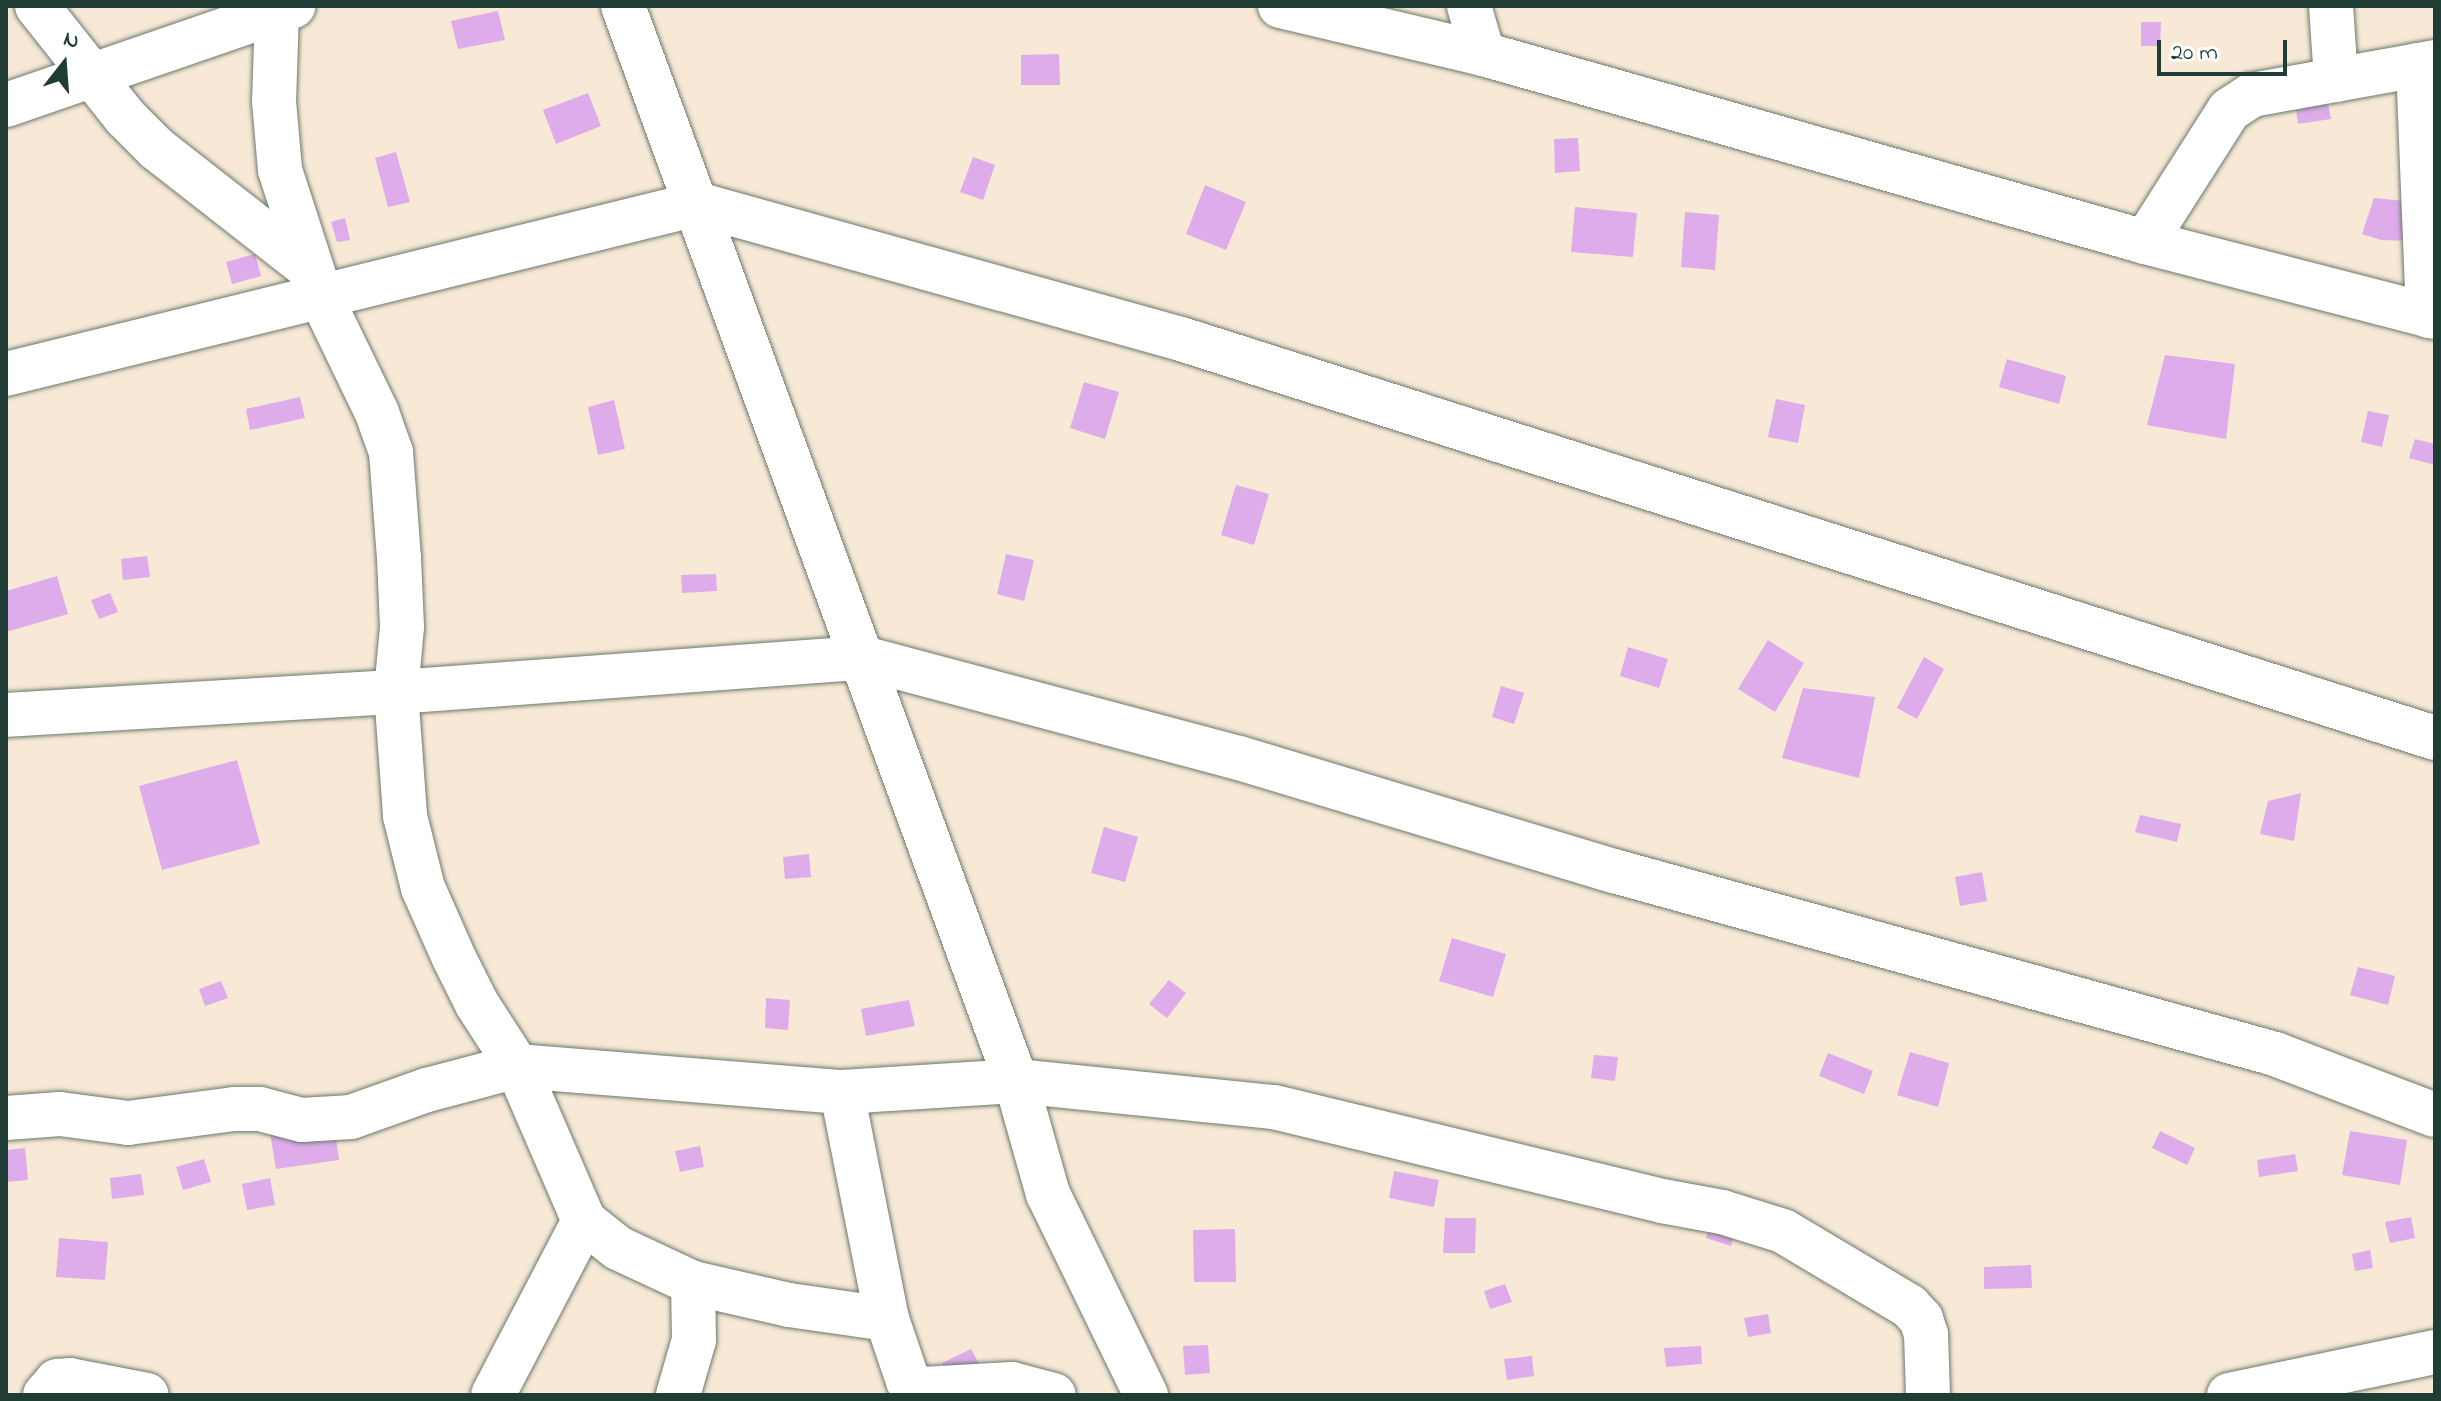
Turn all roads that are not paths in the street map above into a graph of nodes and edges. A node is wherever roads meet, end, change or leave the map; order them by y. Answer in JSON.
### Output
{"nodes":[{"id":1,"x":37,"y":6,"type":"edge"},
{"id":2,"x":623,"y":6,"type":"edge"},
{"id":3,"x":1280,"y":6,"type":"edge"},
{"id":4,"x":1469,"y":6,"type":"edge"},
{"id":5,"x":2331,"y":6,"type":"edge"},
{"id":6,"x":285,"y":9,"type":"edge"},
{"id":7,"x":1483,"y":54,"type":"junction"},
{"id":8,"x":2426,"y":64,"type":"edge"},
{"id":9,"x":90,"y":75,"type":"junction"},
{"id":10,"x":2336,"y":80,"type":"junction"},
{"id":11,"x":6,"y":105,"type":"edge"},
{"id":12,"x":697,"y":204,"type":"junction"},
{"id":13,"x":2145,"y":242,"type":"junction"},
{"id":14,"x":316,"y":283,"type":"junction"},
{"id":15,"x":2432,"y":316,"type":"edge"},
{"id":16,"x":6,"y":374,"type":"edge"},
{"id":17,"x":863,"y":658,"type":"junction"},
{"id":18,"x":396,"y":692,"type":"junction"},
{"id":19,"x":6,"y":715,"type":"edge"},
{"id":20,"x":2435,"y":738,"type":"edge"},
{"id":21,"x":517,"y":1066,"type":"junction"},
{"id":22,"x":1016,"y":1081,"type":"junction"},
{"id":23,"x":842,"y":1092,"type":"junction"},
{"id":24,"x":2435,"y":1115,"type":"edge"},
{"id":25,"x":6,"y":1118,"type":"edge"},
{"id":26,"x":584,"y":1221,"type":"junction"},
{"id":27,"x":693,"y":1283,"type":"junction"},
{"id":28,"x":887,"y":1319,"type":"junction"},
{"id":29,"x":2435,"y":1352,"type":"edge"},
{"id":30,"x":45,"y":1395,"type":"edge"},
{"id":31,"x":147,"y":1395,"type":"edge"},
{"id":32,"x":493,"y":1395,"type":"edge"},
{"id":33,"x":678,"y":1395,"type":"edge"},
{"id":34,"x":1054,"y":1395,"type":"edge"},
{"id":35,"x":1146,"y":1395,"type":"edge"},
{"id":36,"x":1928,"y":1395,"type":"edge"},
{"id":37,"x":2229,"y":1395,"type":"edge"}],
"edges":[{"from":1,"to":9,"type":"street"},
{"from":2,"to":12,"type":"street"},
{"from":3,"to":7,"type":"street"},
{"from":4,"to":7,"type":"street"},
{"from":5,"to":10,"type":"street"},
{"from":6,"to":9,"type":"street"},
{"from":6,"to":14,"type":"street"},
{"from":7,"to":13,"type":"street"},
{"from":8,"to":10,"type":"street"},
{"from":8,"to":15,"type":"street"},
{"from":9,"to":11,"type":"street"},
{"from":9,"to":14,"type":"street"},
{"from":10,"to":13,"type":"street"},
{"from":12,"to":14,"type":"street"},
{"from":12,"to":17,"type":"street"},
{"from":12,"to":20,"type":"street"},
{"from":13,"to":15,"type":"street"},
{"from":14,"to":16,"type":"street"},
{"from":14,"to":18,"type":"street"},
{"from":17,"to":18,"type":"street"},
{"from":17,"to":22,"type":"street"},
{"from":17,"to":24,"type":"street"},
{"from":18,"to":19,"type":"street"},
{"from":18,"to":21,"type":"street"},
{"from":21,"to":23,"type":"street"},
{"from":21,"to":25,"type":"street"},
{"from":21,"to":26,"type":"street"},
{"from":22,"to":23,"type":"street"},
{"from":22,"to":35,"type":"street"},
{"from":22,"to":36,"type":"street"},
{"from":23,"to":28,"type":"street"},
{"from":26,"to":27,"type":"street"},
{"from":26,"to":32,"type":"street"},
{"from":27,"to":28,"type":"street"},
{"from":27,"to":33,"type":"street"},
{"from":28,"to":34,"type":"street"},
{"from":29,"to":37,"type":"street"},
{"from":30,"to":31,"type":"street"}]}
